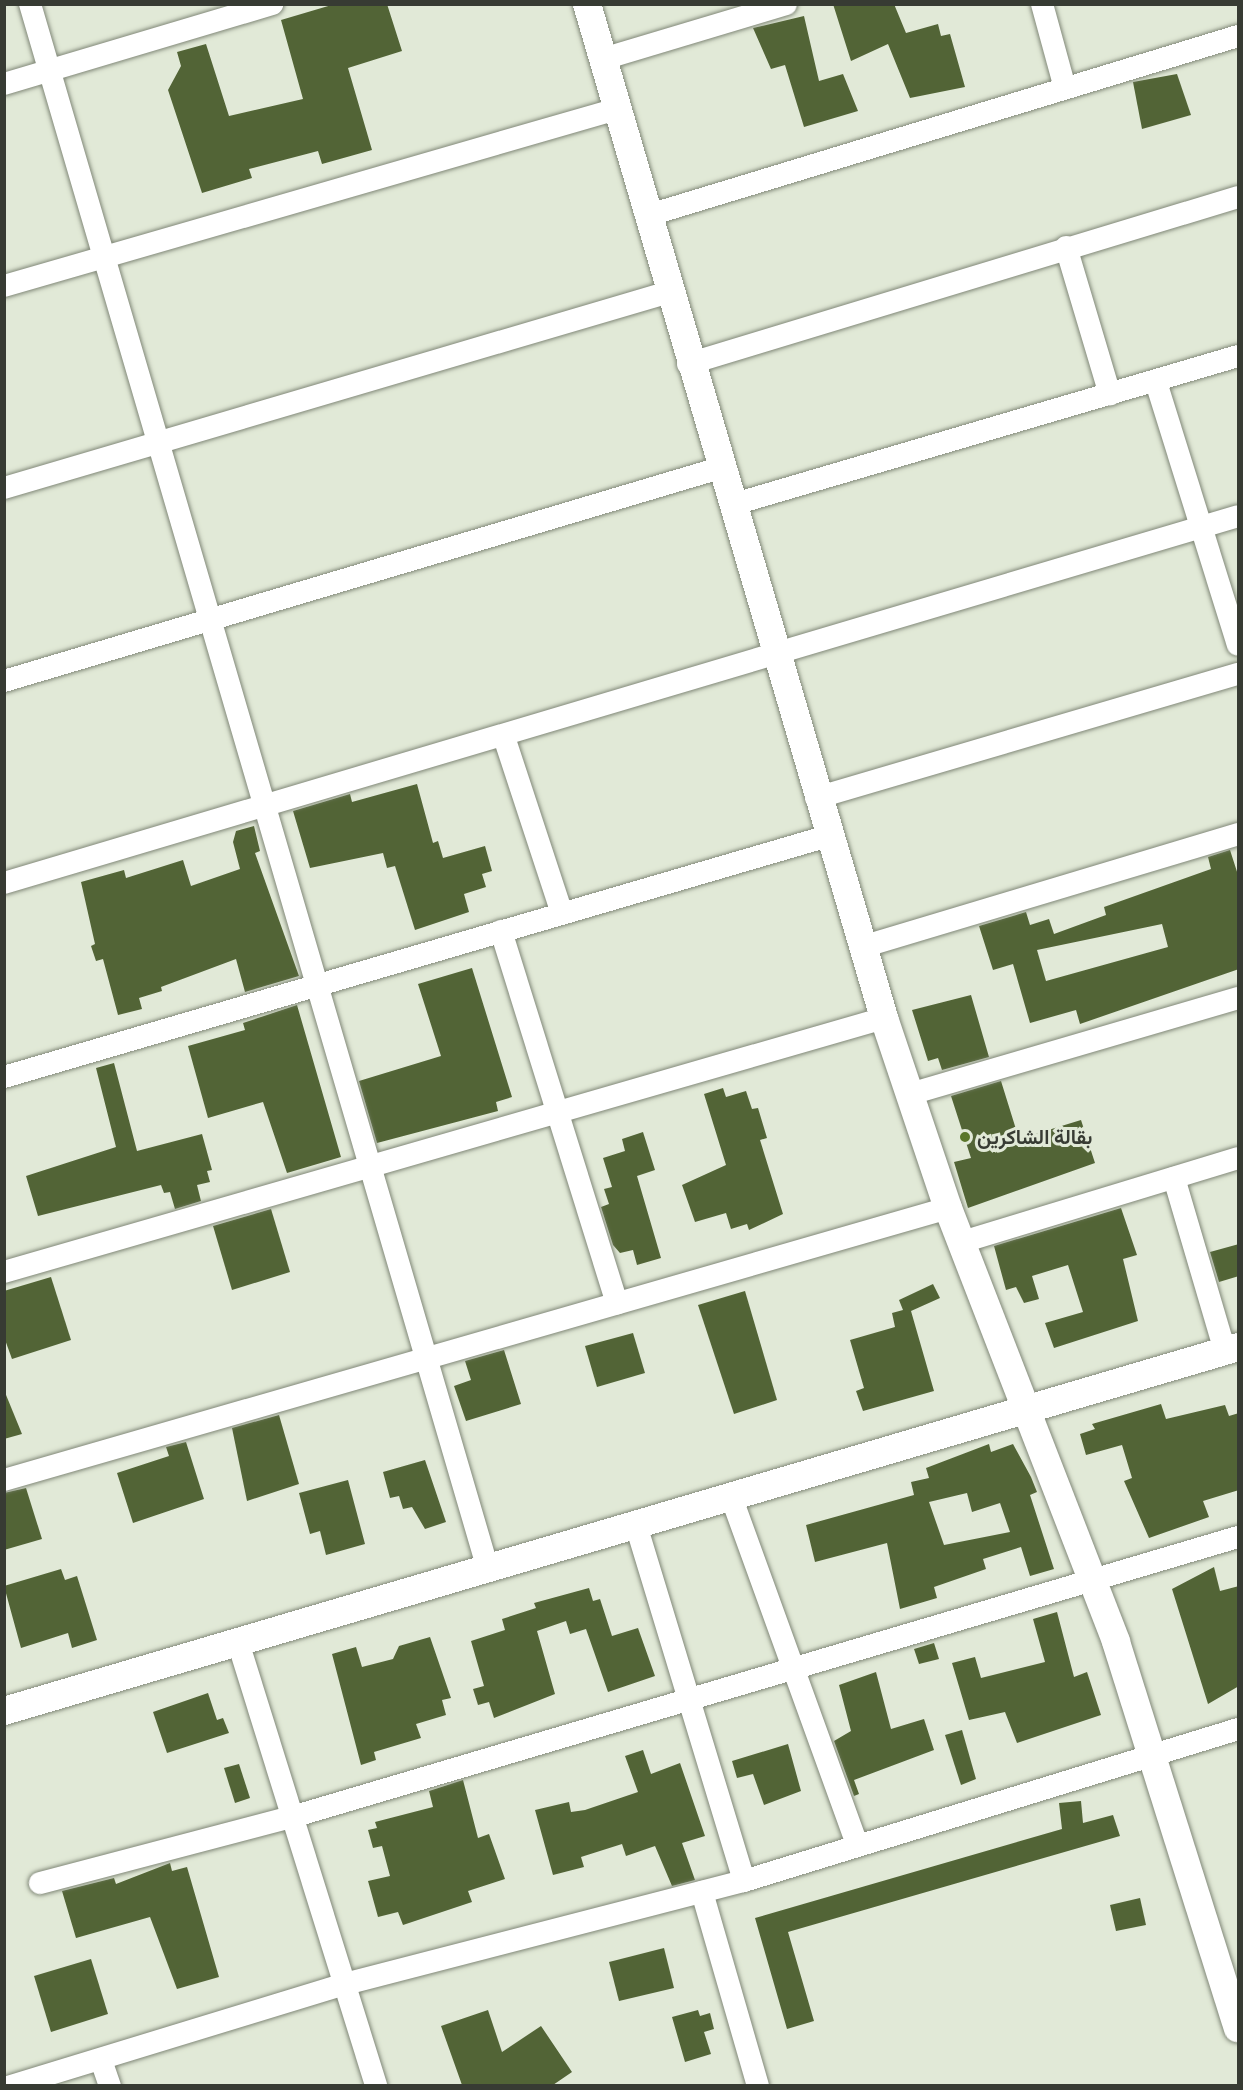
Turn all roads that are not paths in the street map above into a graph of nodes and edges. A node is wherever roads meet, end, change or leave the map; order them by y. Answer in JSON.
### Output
{"nodes":[{"id":1,"x":30,"y":4,"type":"edge"},
{"id":2,"x":272,"y":4,"type":"edge"},
{"id":3,"x":587,"y":4,"type":"edge"},
{"id":4,"x":786,"y":4,"type":"edge"},
{"id":5,"x":1042,"y":4,"type":"edge"},
{"id":6,"x":249,"y":8,"type":"edge"},
{"id":7,"x":1239,"y":36,"type":"edge"},
{"id":8,"x":603,"y":59,"type":"junction"},
{"id":9,"x":49,"y":71,"type":"junction"},
{"id":10,"x":4,"y":84,"type":"edge"},
{"id":11,"x":1065,"y":88,"type":"junction"},
{"id":12,"x":617,"y":109,"type":"junction"},
{"id":13,"x":1239,"y":197,"type":"edge"},
{"id":14,"x":646,"y":216,"type":"junction"},
{"id":15,"x":1066,"y":247,"type":"junction"},
{"id":16,"x":104,"y":257,"type":"junction"},
{"id":17,"x":4,"y":286,"type":"edge"},
{"id":18,"x":669,"y":292,"type":"junction"},
{"id":19,"x":1239,"y":356,"type":"edge"},
{"id":20,"x":688,"y":364,"type":"junction"},
{"id":21,"x":1156,"y":382,"type":"junction"},
{"id":22,"x":1110,"y":395,"type":"junction"},
{"id":23,"x":158,"y":443,"type":"junction"},
{"id":24,"x":720,"y":468,"type":"junction"},
{"id":25,"x":4,"y":488,"type":"edge"},
{"id":26,"x":731,"y":505,"type":"junction"},
{"id":27,"x":1239,"y":516,"type":"edge"},
{"id":28,"x":1203,"y":527,"type":"junction"},
{"id":29,"x":210,"y":620,"type":"junction"},
{"id":30,"x":1239,"y":645,"type":"edge"},
{"id":31,"x":775,"y":655,"type":"junction"},
{"id":32,"x":1239,"y":674,"type":"edge"},
{"id":33,"x":4,"y":681,"type":"edge"},
{"id":34,"x":504,"y":737,"type":"junction"},
{"id":35,"x":816,"y":798,"type":"junction"},
{"id":36,"x":265,"y":808,"type":"junction"},
{"id":37,"x":1239,"y":834,"type":"edge"},
{"id":38,"x":828,"y":836,"type":"junction"},
{"id":39,"x":4,"y":883,"type":"edge"},
{"id":40,"x":562,"y":914,"type":"junction"},
{"id":41,"x":501,"y":931,"type":"junction"},
{"id":42,"x":861,"y":947,"type":"junction"},
{"id":43,"x":317,"y":985,"type":"junction"},
{"id":44,"x":1239,"y":998,"type":"edge"},
{"id":45,"x":884,"y":1018,"type":"junction"},
{"id":46,"x":4,"y":1077,"type":"edge"},
{"id":47,"x":910,"y":1094,"type":"junction"},
{"id":48,"x":558,"y":1112,"type":"junction"},
{"id":49,"x":1239,"y":1158,"type":"edge"},
{"id":50,"x":370,"y":1166,"type":"junction"},
{"id":51,"x":1174,"y":1178,"type":"junction"},
{"id":52,"x":948,"y":1208,"type":"junction"},
{"id":53,"x":962,"y":1242,"type":"junction"},
{"id":54,"x":4,"y":1272,"type":"edge"},
{"id":55,"x":617,"y":1303,"type":"junction"},
{"id":56,"x":1232,"y":1349,"type":"edge"},
{"id":57,"x":427,"y":1359,"type":"junction"},
{"id":58,"x":1024,"y":1410,"type":"junction"},
{"id":59,"x":4,"y":1480,"type":"edge"},
{"id":60,"x":732,"y":1499,"type":"junction"},
{"id":61,"x":636,"y":1525,"type":"junction"},
{"id":62,"x":1239,"y":1537,"type":"edge"},
{"id":63,"x":488,"y":1569,"type":"junction"},
{"id":64,"x":1094,"y":1581,"type":"junction"},
{"id":65,"x":238,"y":1642,"type":"junction"},
{"id":66,"x":791,"y":1670,"type":"junction"},
{"id":67,"x":690,"y":1698,"type":"junction"},
{"id":68,"x":4,"y":1711,"type":"edge"},
{"id":69,"x":1239,"y":1729,"type":"edge"},
{"id":70,"x":1154,"y":1752,"type":"junction"},
{"id":71,"x":292,"y":1817,"type":"junction"},
{"id":72,"x":857,"y":1844,"type":"junction"},
{"id":73,"x":744,"y":1881,"type":"junction"},
{"id":74,"x":40,"y":1883,"type":"dead end"},
{"id":75,"x":702,"y":1892,"type":"junction"},
{"id":76,"x":345,"y":1984,"type":"junction"},
{"id":77,"x":1239,"y":2028,"type":"edge"},
{"id":78,"x":101,"y":2061,"type":"junction"},
{"id":79,"x":11,"y":2085,"type":"edge"},
{"id":80,"x":110,"y":2085,"type":"edge"},
{"id":81,"x":376,"y":2085,"type":"edge"},
{"id":82,"x":758,"y":2085,"type":"edge"}],
"edges":[{"from":1,"to":9,"type":"street"},
{"from":2,"to":6,"type":"street"},
{"from":3,"to":8,"type":"street"},
{"from":4,"to":8,"type":"street"},
{"from":5,"to":11,"type":"street"},
{"from":6,"to":9,"type":"street"},
{"from":7,"to":11,"type":"street"},
{"from":8,"to":12,"type":"street"},
{"from":9,"to":10,"type":"street"},
{"from":9,"to":16,"type":"street"},
{"from":11,"to":14,"type":"street"},
{"from":12,"to":14,"type":"street"},
{"from":12,"to":16,"type":"street"},
{"from":13,"to":15,"type":"street"},
{"from":14,"to":18,"type":"street"},
{"from":15,"to":20,"type":"street"},
{"from":15,"to":22,"type":"street"},
{"from":16,"to":17,"type":"street"},
{"from":16,"to":23,"type":"street"},
{"from":18,"to":20,"type":"street"},
{"from":18,"to":23,"type":"street"},
{"from":19,"to":21,"type":"street"},
{"from":20,"to":24,"type":"street"},
{"from":21,"to":22,"type":"street"},
{"from":21,"to":28,"type":"street"},
{"from":22,"to":26,"type":"street"},
{"from":23,"to":25,"type":"street"},
{"from":23,"to":29,"type":"street"},
{"from":24,"to":26,"type":"street"},
{"from":24,"to":29,"type":"street"},
{"from":26,"to":31,"type":"street"},
{"from":27,"to":28,"type":"street"},
{"from":28,"to":30,"type":"street"},
{"from":28,"to":31,"type":"street"},
{"from":29,"to":33,"type":"street"},
{"from":29,"to":36,"type":"street"},
{"from":31,"to":34,"type":"street"},
{"from":31,"to":35,"type":"street"},
{"from":32,"to":35,"type":"street"},
{"from":34,"to":36,"type":"street"},
{"from":34,"to":40,"type":"street"},
{"from":35,"to":38,"type":"street"},
{"from":36,"to":39,"type":"street"},
{"from":36,"to":43,"type":"street"},
{"from":37,"to":42,"type":"street"},
{"from":38,"to":40,"type":"street"},
{"from":38,"to":42,"type":"street"},
{"from":40,"to":41,"type":"street"},
{"from":41,"to":43,"type":"street"},
{"from":41,"to":48,"type":"street"},
{"from":42,"to":45,"type":"street"},
{"from":43,"to":46,"type":"street"},
{"from":43,"to":50,"type":"street"},
{"from":44,"to":47,"type":"street"},
{"from":45,"to":47,"type":"street"},
{"from":45,"to":48,"type":"street"},
{"from":47,"to":52,"type":"street"},
{"from":48,"to":50,"type":"street"},
{"from":48,"to":55,"type":"street"},
{"from":49,"to":51,"type":"street"},
{"from":50,"to":54,"type":"street"},
{"from":50,"to":57,"type":"street"},
{"from":51,"to":53,"type":"street"},
{"from":51,"to":56,"type":"street"},
{"from":52,"to":53,"type":"street"},
{"from":52,"to":55,"type":"street"},
{"from":53,"to":58,"type":"street"},
{"from":55,"to":57,"type":"street"},
{"from":56,"to":58,"type":"street"},
{"from":57,"to":59,"type":"street"},
{"from":57,"to":63,"type":"street"},
{"from":58,"to":60,"type":"street"},
{"from":58,"to":64,"type":"street"},
{"from":60,"to":61,"type":"street"},
{"from":60,"to":66,"type":"street"},
{"from":61,"to":63,"type":"street"},
{"from":61,"to":67,"type":"street"},
{"from":62,"to":64,"type":"street"},
{"from":63,"to":65,"type":"street"},
{"from":64,"to":66,"type":"street"},
{"from":64,"to":70,"type":"street"},
{"from":65,"to":68,"type":"street"},
{"from":65,"to":71,"type":"street"},
{"from":66,"to":67,"type":"street"},
{"from":66,"to":72,"type":"street"},
{"from":67,"to":71,"type":"street"},
{"from":67,"to":73,"type":"street"},
{"from":69,"to":70,"type":"street"},
{"from":70,"to":72,"type":"street"},
{"from":70,"to":77,"type":"street"},
{"from":71,"to":74,"type":"street"},
{"from":71,"to":76,"type":"street"},
{"from":72,"to":73,"type":"street"},
{"from":73,"to":75,"type":"street"},
{"from":75,"to":76,"type":"street"},
{"from":75,"to":82,"type":"street"},
{"from":76,"to":78,"type":"street"},
{"from":76,"to":81,"type":"street"},
{"from":78,"to":79,"type":"street"},
{"from":78,"to":80,"type":"street"}]}
